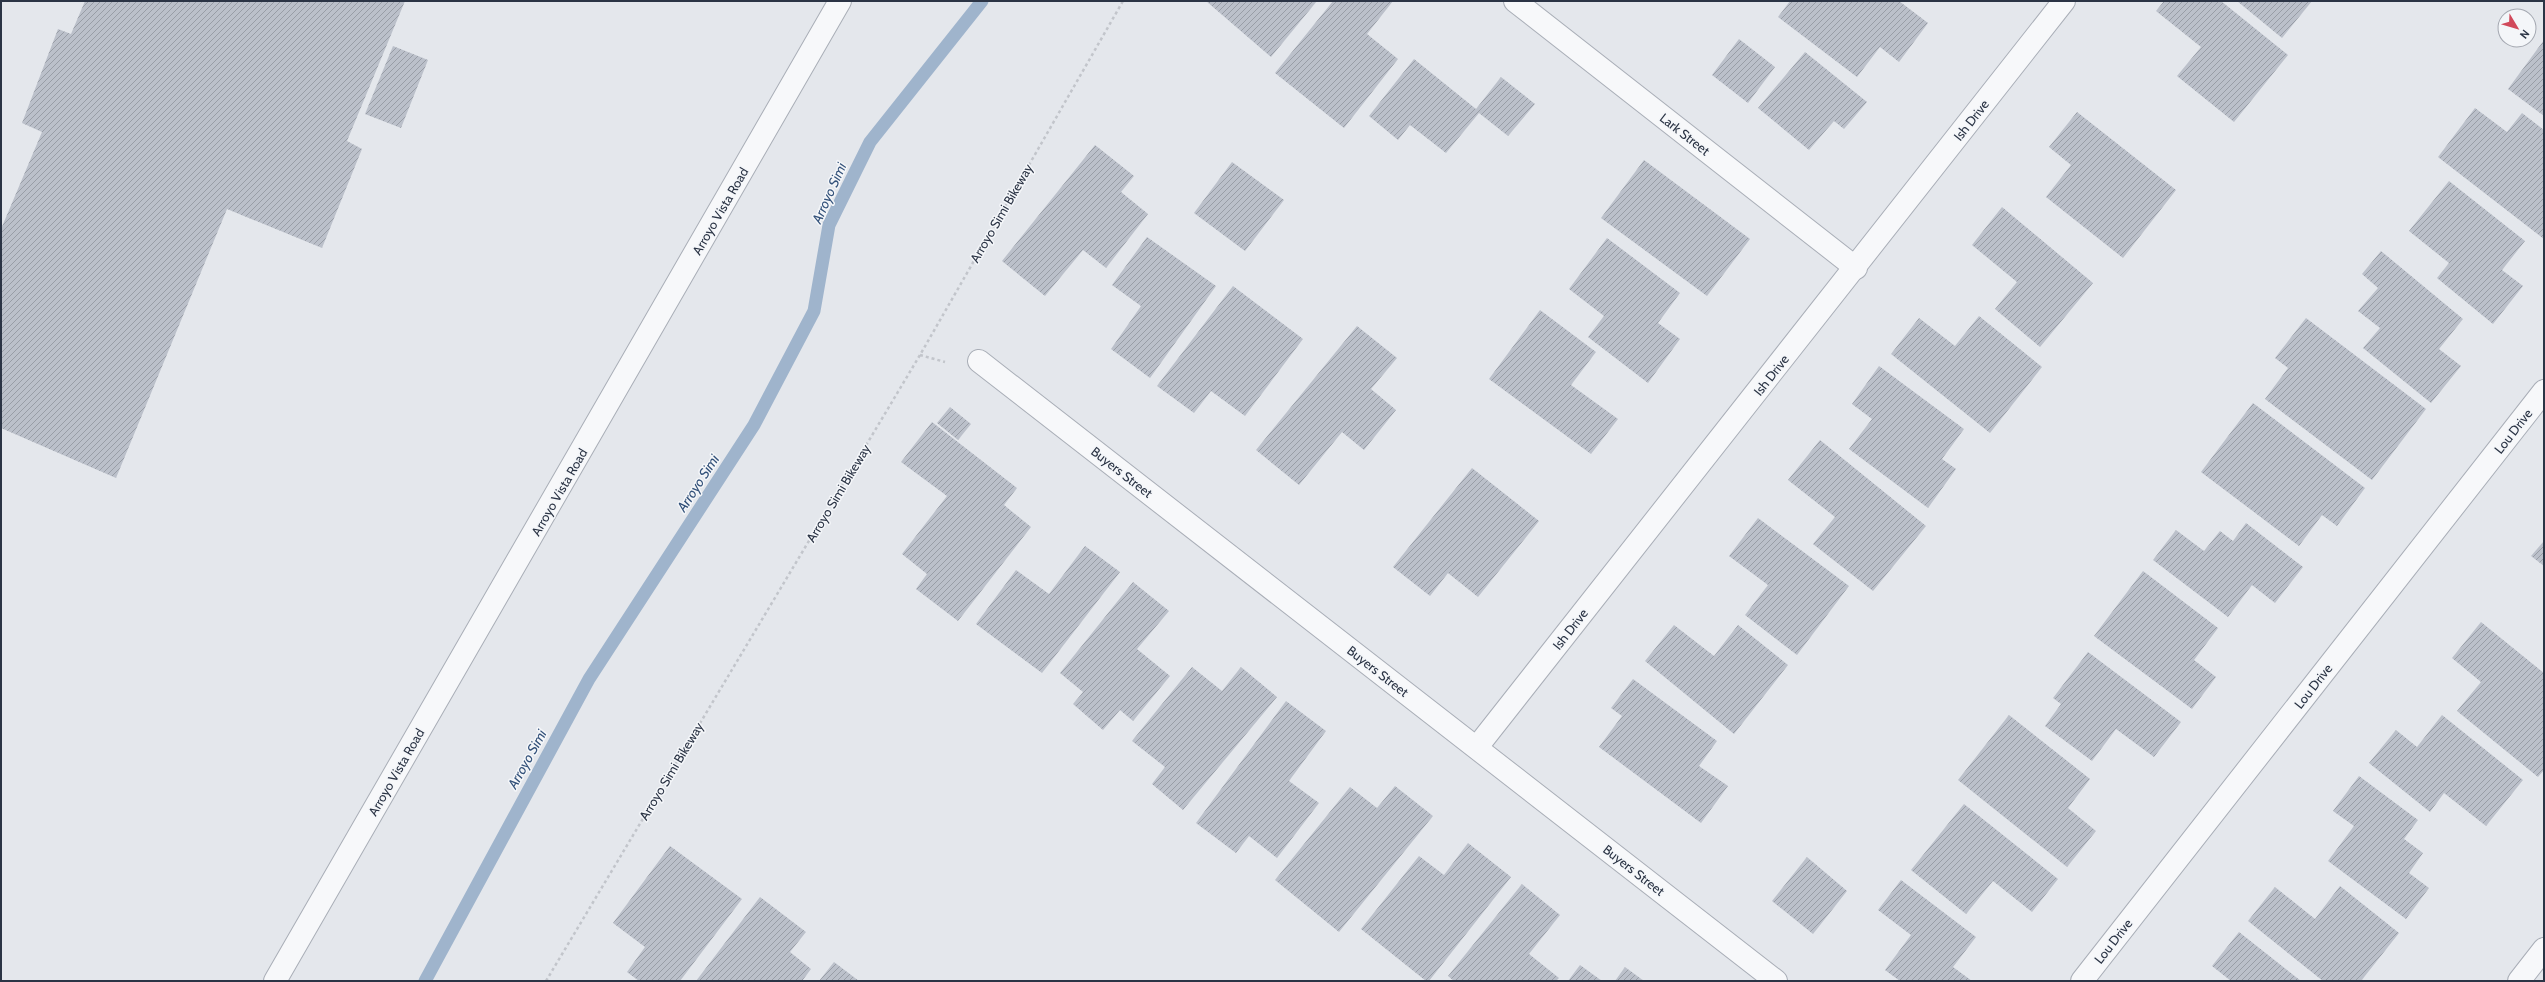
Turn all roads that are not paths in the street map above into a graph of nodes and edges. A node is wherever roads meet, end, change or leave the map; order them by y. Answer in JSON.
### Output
{"nodes":[{"id":1,"x":840,"y":1,"type":"edge"},
{"id":2,"x":1515,"y":1,"type":"edge"},
{"id":3,"x":2064,"y":1,"type":"edge"},
{"id":4,"x":1856,"y":268,"type":"junction"},
{"id":5,"x":979,"y":361,"type":"dead end"},
{"id":6,"x":2544,"y":391,"type":"edge"},
{"id":7,"x":1477,"y":747,"type":"junction"},
{"id":8,"x":2544,"y":949,"type":"edge"},
{"id":9,"x":275,"y":981,"type":"edge"},
{"id":10,"x":1776,"y":981,"type":"edge"},
{"id":11,"x":2082,"y":981,"type":"edge"},
{"id":12,"x":2519,"y":981,"type":"edge"}],
"edges":[{"from":1,"to":9,"type":"street","name":"Arroyo Vista Road"},
{"from":2,"to":4,"type":"street","name":"Lark Street"},
{"from":3,"to":4,"type":"street","name":"Ish Drive"},
{"from":4,"to":7,"type":"street","name":"Ish Drive"},
{"from":5,"to":7,"type":"street","name":"Buyers Street"},
{"from":6,"to":11,"type":"street","name":"Lou Drive"},
{"from":7,"to":10,"type":"street","name":"Buyers Street"},
{"from":8,"to":12,"type":"street"}]}
